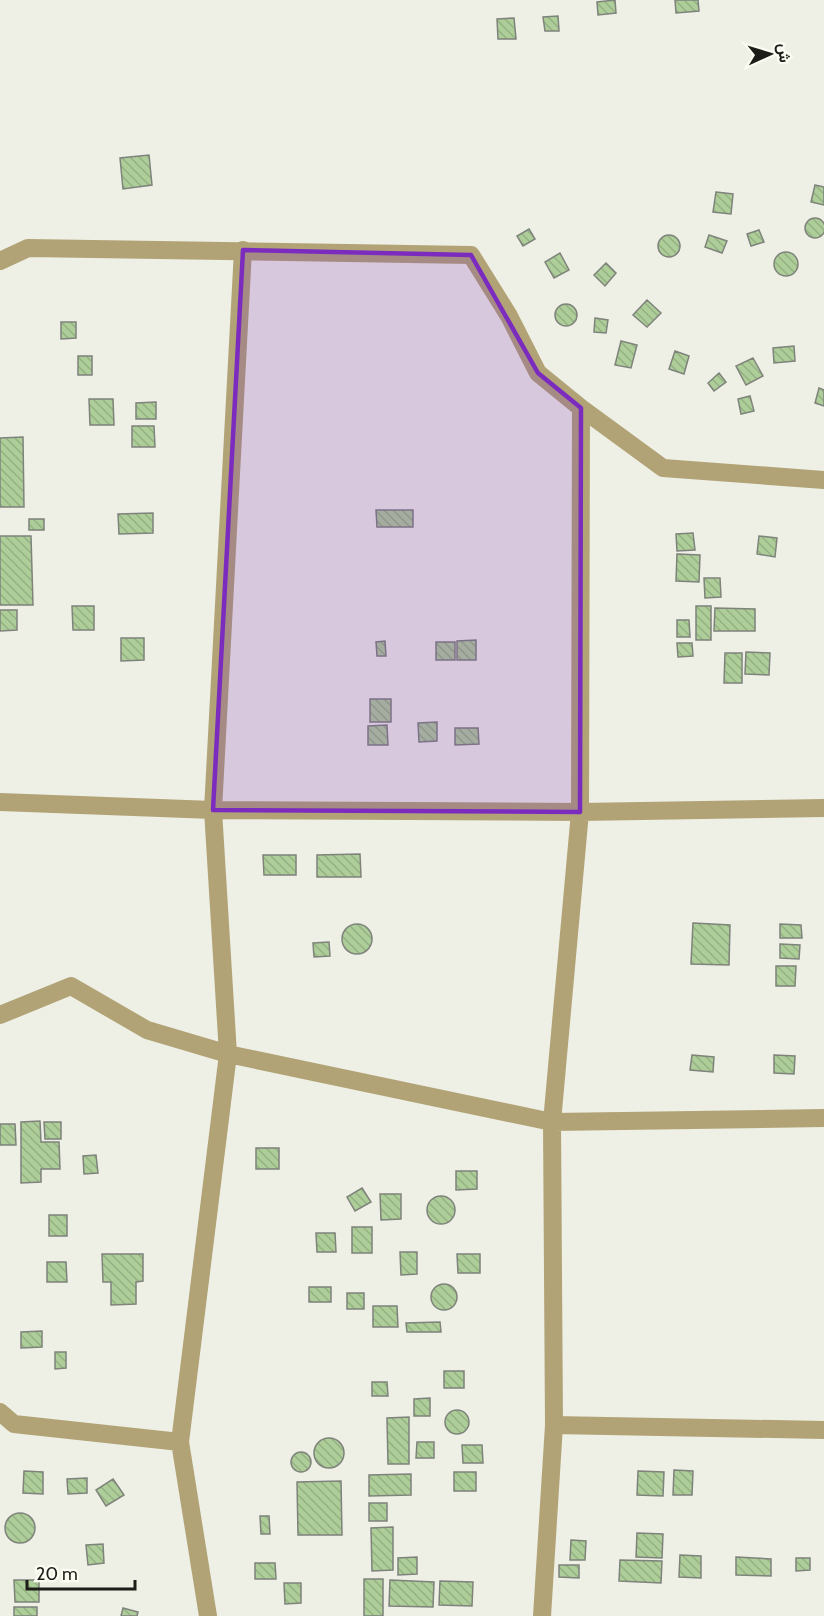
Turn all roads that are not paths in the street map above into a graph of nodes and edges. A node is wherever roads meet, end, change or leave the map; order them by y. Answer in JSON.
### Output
{"nodes":[{"id":1,"x":243,"y":250,"type":"junction"},
{"id":2,"x":0,"y":261,"type":"edge"},
{"id":3,"x":581,"y":408,"type":"junction"},
{"id":4,"x":824,"y":480,"type":"edge"},
{"id":5,"x":0,"y":802,"type":"edge"},
{"id":6,"x":824,"y":808,"type":"edge"},
{"id":7,"x":213,"y":810,"type":"junction"},
{"id":8,"x":580,"y":812,"type":"junction"},
{"id":9,"x":0,"y":1015,"type":"edge"},
{"id":10,"x":228,"y":1054,"type":"junction"},
{"id":11,"x":824,"y":1118,"type":"edge"},
{"id":12,"x":552,"y":1122,"type":"junction"},
{"id":13,"x":0,"y":1412,"type":"edge"},
{"id":14,"x":554,"y":1425,"type":"junction"},
{"id":15,"x":824,"y":1430,"type":"edge"},
{"id":16,"x":180,"y":1442,"type":"junction"},
{"id":17,"x":208,"y":1616,"type":"edge"},
{"id":18,"x":542,"y":1616,"type":"edge"}],
"edges":[{"from":1,"to":2,"type":"street"},
{"from":1,"to":3,"type":"street"},
{"from":1,"to":7,"type":"street"},
{"from":3,"to":4,"type":"street"},
{"from":3,"to":8,"type":"street"},
{"from":5,"to":7,"type":"street"},
{"from":6,"to":8,"type":"street"},
{"from":7,"to":8,"type":"street"},
{"from":7,"to":10,"type":"street"},
{"from":8,"to":12,"type":"street"},
{"from":9,"to":10,"type":"street"},
{"from":10,"to":12,"type":"street"},
{"from":10,"to":16,"type":"street"},
{"from":11,"to":12,"type":"street"},
{"from":12,"to":14,"type":"street"},
{"from":13,"to":16,"type":"street"},
{"from":14,"to":15,"type":"street"},
{"from":14,"to":18,"type":"street"},
{"from":16,"to":17,"type":"street"}]}
